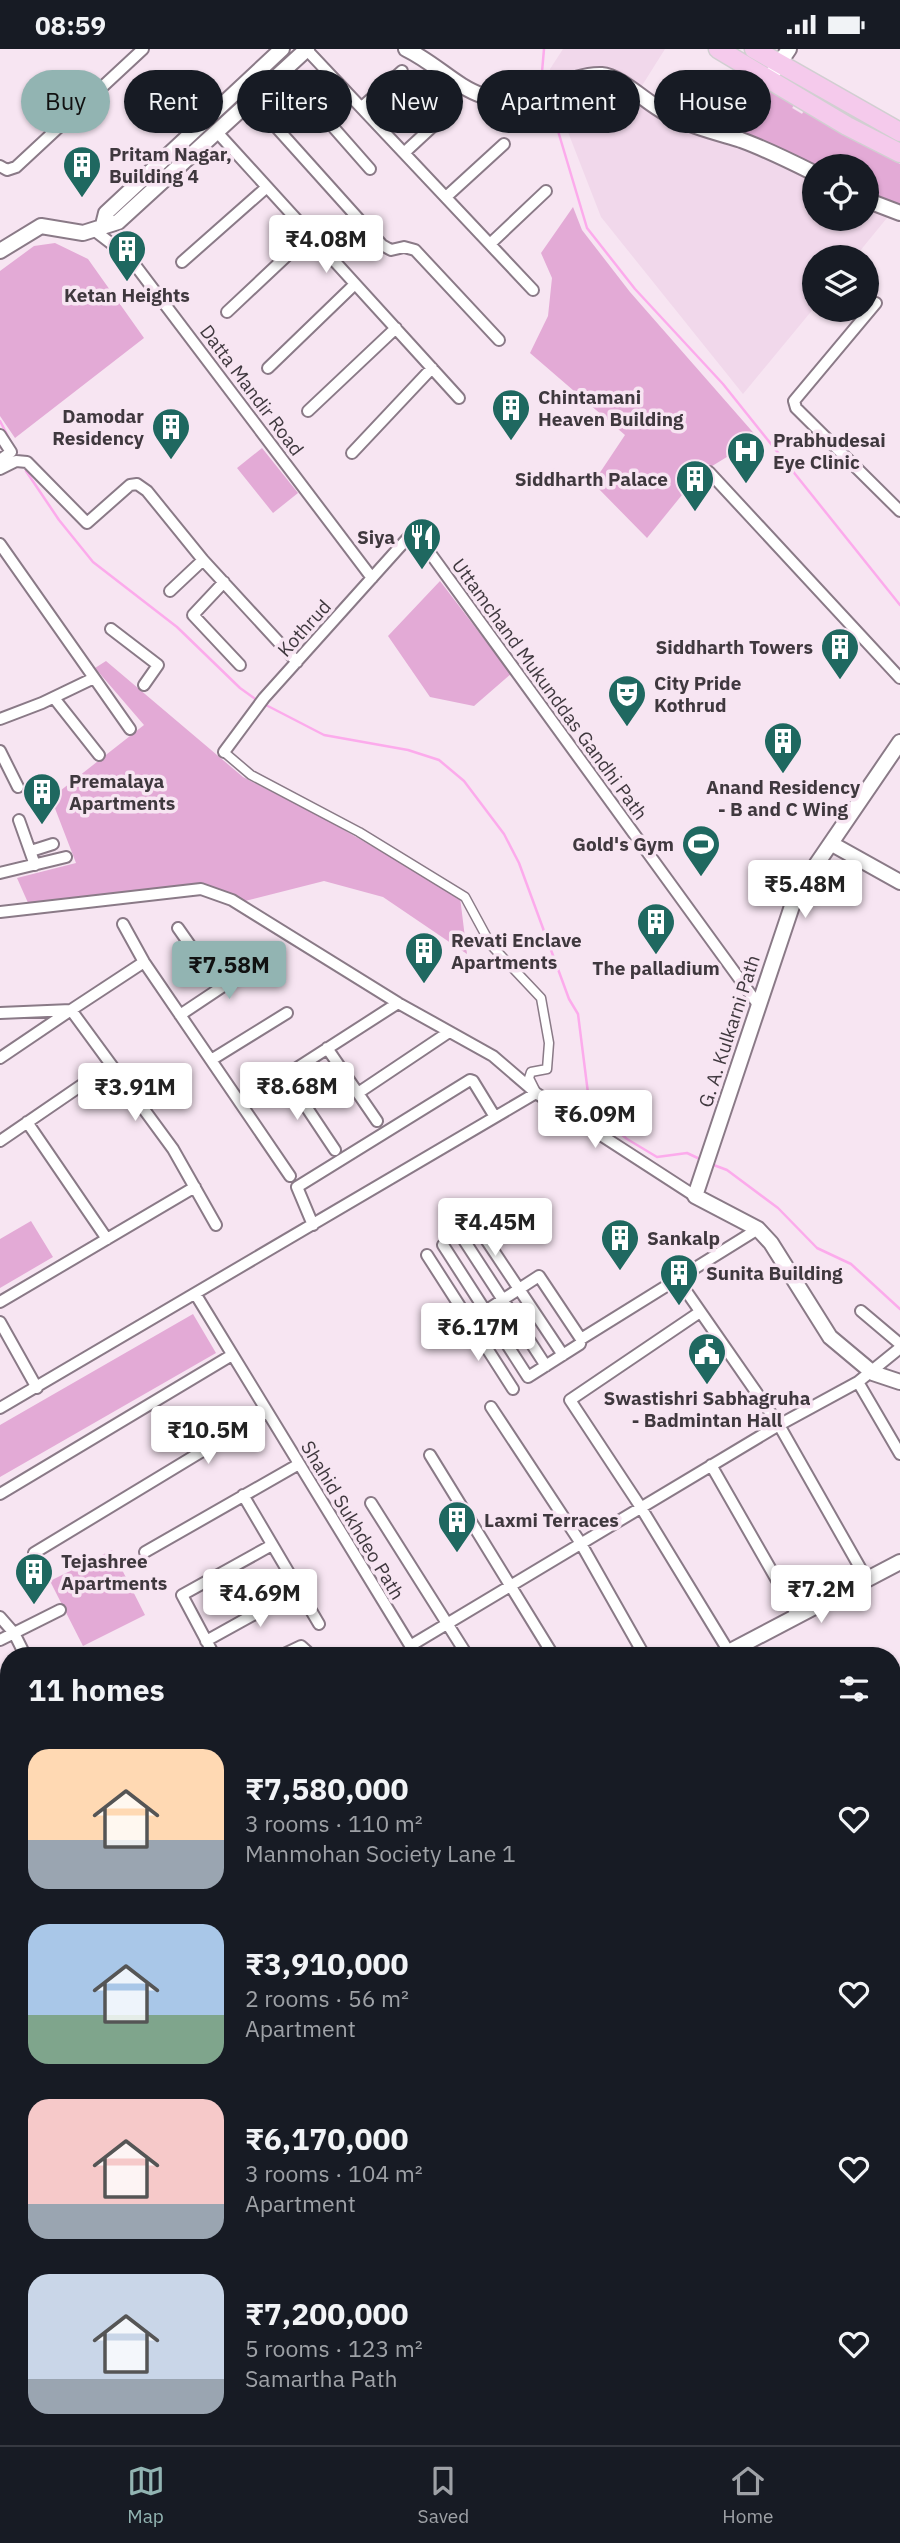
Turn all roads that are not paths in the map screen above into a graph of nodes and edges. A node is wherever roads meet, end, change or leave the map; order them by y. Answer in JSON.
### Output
{"nodes":[{"id":1,"x":143,"y":49,"type":"edge"},
{"id":2,"x":282,"y":49,"type":"edge"},
{"id":3,"x":306,"y":49,"type":"edge"},
{"id":4,"x":406,"y":49,"type":"edge"},
{"id":5,"x":718,"y":49,"type":"edge"},
{"id":6,"x":754,"y":49,"type":"edge"},
{"id":7,"x":783,"y":56,"type":"edge"},
{"id":8,"x":282,"y":70,"type":"edge"},
{"id":9,"x":752,"y":70,"type":"edge"},
{"id":10,"x":771,"y":75,"type":"edge"},
{"id":11,"x":771,"y":82,"type":"edge"},
{"id":12,"x":366,"y":103,"type":"edge"},
{"id":13,"x":362,"y":107,"type":"junction"},
{"id":14,"x":237,"y":111,"type":"edge"},
{"id":15,"x":223,"y":124,"type":"edge"},
{"id":16,"x":900,"y":132,"type":"edge"},
{"id":17,"x":214,"y":133,"type":"edge"},
{"id":18,"x":218,"y":133,"type":"edge"},
{"id":19,"x":281,"y":133,"type":"edge"},
{"id":20,"x":338,"y":133,"type":"edge"},
{"id":21,"x":426,"y":133,"type":"edge"},
{"id":22,"x":504,"y":144,"type":"dead end"},
{"id":23,"x":405,"y":152,"type":"junction"},
{"id":24,"x":900,"y":153,"type":"edge"},
{"id":25,"x":0,"y":166,"type":"edge"},
{"id":26,"x":802,"y":168,"type":"edge"},
{"id":27,"x":370,"y":169,"type":"dead end"},
{"id":28,"x":267,"y":187,"type":"junction"},
{"id":29,"x":546,"y":191,"type":"dead end"},
{"id":30,"x":446,"y":197,"type":"junction"},
{"id":31,"x":879,"y":205,"type":"edge"},
{"id":32,"x":900,"y":213,"type":"edge"},
{"id":33,"x":99,"y":228,"type":"junction"},
{"id":34,"x":310,"y":234,"type":"junction"},
{"id":35,"x":490,"y":244,"type":"junction"},
{"id":36,"x":0,"y":251,"type":"edge"},
{"id":37,"x":182,"y":262,"type":"dead end"},
{"id":38,"x":355,"y":284,"type":"junction"},
{"id":39,"x":533,"y":290,"type":"dead end"},
{"id":40,"x":226,"y":312,"type":"dead end"},
{"id":41,"x":860,"y":322,"type":"edge"},
{"id":42,"x":396,"y":328,"type":"junction"},
{"id":43,"x":499,"y":340,"type":"dead end"},
{"id":44,"x":268,"y":368,"type":"dead end"},
{"id":45,"x":432,"y":368,"type":"junction"},
{"id":46,"x":459,"y":398,"type":"dead end"},
{"id":47,"x":308,"y":411,"type":"dead end"},
{"id":48,"x":0,"y":435,"type":"edge"},
{"id":49,"x":352,"y":453,"type":"dead end"},
{"id":50,"x":0,"y":460,"type":"edge"},
{"id":51,"x":0,"y":469,"type":"edge"},
{"id":52,"x":709,"y":472,"type":"dead end"},
{"id":53,"x":900,"y":511,"type":"edge"},
{"id":54,"x":414,"y":531,"type":"joint"},
{"id":55,"x":0,"y":544,"type":"edge"},
{"id":56,"x":203,"y":560,"type":"junction"},
{"id":57,"x":372,"y":578,"type":"junction"},
{"id":58,"x":224,"y":582,"type":"junction"},
{"id":59,"x":170,"y":591,"type":"dead end"},
{"id":60,"x":111,"y":629,"type":"dead end"},
{"id":61,"x":298,"y":662,"type":"junction"},
{"id":62,"x":240,"y":664,"type":"dead end"},
{"id":63,"x":94,"y":678,"type":"junction"},
{"id":64,"x":900,"y":678,"type":"edge"},
{"id":65,"x":144,"y":685,"type":"dead end"},
{"id":66,"x":54,"y":698,"type":"junction"},
{"id":67,"x":0,"y":719,"type":"edge"},
{"id":68,"x":130,"y":729,"type":"dead end"},
{"id":69,"x":900,"y":742,"type":"edge"},
{"id":70,"x":0,"y":751,"type":"edge"},
{"id":71,"x":224,"y":752,"type":"joint"},
{"id":72,"x":99,"y":755,"type":"dead end"},
{"id":73,"x":18,"y":787,"type":"dead end"},
{"id":74,"x":19,"y":820,"type":"dead end"},
{"id":75,"x":53,"y":844,"type":"dead end"},
{"id":76,"x":832,"y":844,"type":"junction"},
{"id":77,"x":31,"y":851,"type":"junction"},
{"id":78,"x":66,"y":857,"type":"dead end"},
{"id":79,"x":35,"y":865,"type":"junction"},
{"id":80,"x":0,"y":873,"type":"edge"},
{"id":81,"x":900,"y":882,"type":"edge"},
{"id":82,"x":0,"y":912,"type":"edge"},
{"id":83,"x":123,"y":924,"type":"dead end"},
{"id":84,"x":178,"y":928,"type":"dead end"},
{"id":85,"x":261,"y":961,"type":"dead end"},
{"id":86,"x":144,"y":962,"type":"junction"},
{"id":87,"x":220,"y":988,"type":"junction"},
{"id":88,"x":398,"y":1003,"type":"junction"},
{"id":89,"x":757,"y":1003,"type":"junction"},
{"id":90,"x":71,"y":1010,"type":"junction"},
{"id":91,"x":0,"y":1013,"type":"edge"},
{"id":92,"x":287,"y":1013,"type":"dead end"},
{"id":93,"x":180,"y":1015,"type":"junction"},
{"id":94,"x":449,"y":1032,"type":"junction"},
{"id":95,"x":327,"y":1048,"type":"junction"},
{"id":96,"x":0,"y":1058,"type":"edge"},
{"id":97,"x":211,"y":1059,"type":"junction"},
{"id":98,"x":111,"y":1065,"type":"junction"},
{"id":99,"x":285,"y":1075,"type":"junction"},
{"id":100,"x":358,"y":1093,"type":"junction"},
{"id":101,"x":536,"y":1093,"type":"junction"},
{"id":102,"x":241,"y":1104,"type":"junction"},
{"id":103,"x":495,"y":1117,"type":"junction"},
{"id":104,"x":376,"y":1121,"type":"dead end"},
{"id":105,"x":27,"y":1122,"type":"junction"},
{"id":106,"x":0,"y":1141,"type":"edge"},
{"id":107,"x":335,"y":1150,"type":"dead end"},
{"id":108,"x":290,"y":1175,"type":"dead end"},
{"id":109,"x":195,"y":1187,"type":"junction"},
{"id":110,"x":695,"y":1196,"type":"junction"},
{"id":111,"x":475,"y":1223,"type":"dead end"},
{"id":112,"x":216,"y":1225,"type":"dead end"},
{"id":113,"x":313,"y":1225,"type":"junction"},
{"id":114,"x":758,"y":1229,"type":"junction"},
{"id":115,"x":460,"y":1234,"type":"dead end"},
{"id":116,"x":107,"y":1239,"type":"junction"},
{"id":117,"x":443,"y":1245,"type":"dead end"},
{"id":118,"x":427,"y":1255,"type":"dead end"},
{"id":119,"x":519,"y":1289,"type":"junction"},
{"id":120,"x":685,"y":1291,"type":"dead end"},
{"id":121,"x":195,"y":1295,"type":"junction"},
{"id":122,"x":503,"y":1299,"type":"junction"},
{"id":123,"x":0,"y":1302,"type":"edge"},
{"id":124,"x":485,"y":1311,"type":"junction"},
{"id":125,"x":861,"y":1311,"type":"dead end"},
{"id":126,"x":700,"y":1312,"type":"junction"},
{"id":127,"x":470,"y":1321,"type":"junction"},
{"id":128,"x":0,"y":1322,"type":"edge"},
{"id":129,"x":581,"y":1339,"type":"junction"},
{"id":130,"x":900,"y":1346,"type":"edge"},
{"id":131,"x":232,"y":1355,"type":"junction"},
{"id":132,"x":563,"y":1355,"type":"junction"},
{"id":133,"x":546,"y":1366,"type":"junction"},
{"id":134,"x":873,"y":1373,"type":"junction"},
{"id":135,"x":859,"y":1382,"type":"junction"},
{"id":136,"x":900,"y":1382,"type":"edge"},
{"id":137,"x":37,"y":1388,"type":"junction"},
{"id":138,"x":513,"y":1389,"type":"dead end"},
{"id":139,"x":491,"y":1407,"type":"dead end"},
{"id":140,"x":0,"y":1408,"type":"edge"},
{"id":141,"x":267,"y":1412,"type":"junction"},
{"id":142,"x":779,"y":1425,"type":"junction"},
{"id":143,"x":900,"y":1454,"type":"edge"},
{"id":144,"x":430,"y":1455,"type":"dead end"},
{"id":145,"x":299,"y":1464,"type":"junction"},
{"id":146,"x":711,"y":1465,"type":"junction"},
{"id":147,"x":0,"y":1494,"type":"edge"},
{"id":148,"x":243,"y":1495,"type":"junction"},
{"id":149,"x":371,"y":1503,"type":"dead end"},
{"id":150,"x":640,"y":1506,"type":"junction"},
{"id":151,"x":580,"y":1542,"type":"junction"},
{"id":152,"x":272,"y":1545,"type":"junction"},
{"id":153,"x":145,"y":1552,"type":"dead end"},
{"id":154,"x":34,"y":1553,"type":"dead end"},
{"id":155,"x":900,"y":1562,"type":"edge"},
{"id":156,"x":867,"y":1580,"type":"junction"},
{"id":157,"x":509,"y":1584,"type":"junction"},
{"id":158,"x":298,"y":1590,"type":"junction"},
{"id":159,"x":60,"y":1610,"type":"dead end"},
{"id":160,"x":798,"y":1617,"type":"junction"},
{"id":161,"x":0,"y":1618,"type":"edge"},
{"id":162,"x":446,"y":1623,"type":"junction"},
{"id":163,"x":319,"y":1624,"type":"dead end"},
{"id":164,"x":13,"y":1633,"type":"junction"},
{"id":165,"x":0,"y":1640,"type":"edge"},
{"id":166,"x":206,"y":1641,"type":"junction"},
{"id":167,"x":21,"y":1647,"type":"edge"},
{"id":168,"x":209,"y":1647,"type":"edge"},
{"id":169,"x":411,"y":1647,"type":"edge"},
{"id":170,"x":418,"y":1647,"type":"edge"},
{"id":171,"x":462,"y":1647,"type":"edge"},
{"id":172,"x":548,"y":1647,"type":"edge"},
{"id":173,"x":639,"y":1647,"type":"edge"},
{"id":174,"x":722,"y":1647,"type":"edge"},
{"id":175,"x":740,"y":1647,"type":"edge"}],
"edges":[{"from":1,"to":25,"type":"street"},
{"from":2,"to":33,"type":"street"},
{"from":3,"to":8,"type":"street"},
{"from":3,"to":13,"type":"street"},
{"from":4,"to":26,"type":"street"},
{"from":5,"to":9,"type":"main road"},
{"from":6,"to":7,"type":"main road"},
{"from":7,"to":10,"type":"street"},
{"from":7,"to":16,"type":"main road"},
{"from":11,"to":24,"type":"main road"},
{"from":12,"to":13,"type":"street"},
{"from":13,"to":23,"type":"street"},
{"from":14,"to":15,"type":"street"},
{"from":17,"to":33,"type":"street"},
{"from":18,"to":28,"type":"street"},
{"from":19,"to":43,"type":"street"},
{"from":20,"to":27,"type":"street"},
{"from":21,"to":23,"type":"street"},
{"from":22,"to":30,"type":"street"},
{"from":23,"to":30,"type":"street"},
{"from":28,"to":34,"type":"street"},
{"from":28,"to":37,"type":"street"},
{"from":29,"to":35,"type":"street"},
{"from":30,"to":35,"type":"street"},
{"from":31,"to":32,"type":"street"},
{"from":33,"to":36,"type":"street"},
{"from":33,"to":57,"type":"street","name":"Datta Mandir Road"},
{"from":34,"to":38,"type":"street"},
{"from":34,"to":40,"type":"street"},
{"from":35,"to":39,"type":"street"},
{"from":38,"to":42,"type":"street"},
{"from":38,"to":44,"type":"street"},
{"from":41,"to":53,"type":"street"},
{"from":42,"to":45,"type":"street"},
{"from":42,"to":47,"type":"street"},
{"from":45,"to":46,"type":"street"},
{"from":45,"to":49,"type":"street"},
{"from":48,"to":50,"type":"street"},
{"from":51,"to":56,"type":"street"},
{"from":52,"to":64,"type":"street"},
{"from":54,"to":57,"type":"street","name":"Kothrud"},
{"from":54,"to":89,"type":"street","name":"Uttamchand Mukunddas Gandhi Path"},
{"from":55,"to":63,"type":"street"},
{"from":56,"to":58,"type":"street"},
{"from":56,"to":59,"type":"street"},
{"from":57,"to":61,"type":"street","name":"Kothrud"},
{"from":58,"to":61,"type":"street"},
{"from":58,"to":62,"type":"street"},
{"from":60,"to":65,"type":"street"},
{"from":61,"to":71,"type":"street","name":"Kothrud"},
{"from":63,"to":66,"type":"street"},
{"from":63,"to":68,"type":"street"},
{"from":66,"to":67,"type":"street"},
{"from":66,"to":72,"type":"street"},
{"from":69,"to":76,"type":"street","name":"G. A. Kulkarni Path"},
{"from":70,"to":73,"type":"street"},
{"from":71,"to":101,"type":"street"},
{"from":74,"to":77,"type":"street"},
{"from":75,"to":77,"type":"street"},
{"from":76,"to":81,"type":"street"},
{"from":76,"to":89,"type":"street","name":"G. A. Kulkarni Path"},
{"from":77,"to":79,"type":"street"},
{"from":78,"to":79,"type":"street"},
{"from":79,"to":80,"type":"street"},
{"from":82,"to":88,"type":"street"},
{"from":83,"to":86,"type":"street"},
{"from":84,"to":87,"type":"street"},
{"from":85,"to":87,"type":"street"},
{"from":86,"to":90,"type":"street"},
{"from":86,"to":93,"type":"street"},
{"from":87,"to":93,"type":"street"},
{"from":88,"to":94,"type":"street"},
{"from":88,"to":95,"type":"street"},
{"from":89,"to":110,"type":"street","name":"G. A. Kulkarni Path"},
{"from":90,"to":91,"type":"street"},
{"from":90,"to":96,"type":"street"},
{"from":90,"to":98,"type":"street"},
{"from":92,"to":97,"type":"street"},
{"from":93,"to":97,"type":"street"},
{"from":94,"to":100,"type":"street"},
{"from":94,"to":101,"type":"street"},
{"from":95,"to":99,"type":"street"},
{"from":95,"to":100,"type":"street"},
{"from":97,"to":102,"type":"street"},
{"from":98,"to":105,"type":"street"},
{"from":98,"to":109,"type":"street"},
{"from":99,"to":102,"type":"street"},
{"from":99,"to":107,"type":"street"},
{"from":100,"to":104,"type":"street"},
{"from":101,"to":103,"type":"street"},
{"from":101,"to":110,"type":"street"},
{"from":102,"to":108,"type":"street"},
{"from":103,"to":113,"type":"street"},
{"from":103,"to":113,"type":"street"},
{"from":105,"to":106,"type":"street"},
{"from":105,"to":116,"type":"street"},
{"from":109,"to":112,"type":"street"},
{"from":109,"to":116,"type":"street"},
{"from":110,"to":114,"type":"street"},
{"from":111,"to":119,"type":"street"},
{"from":113,"to":121,"type":"street"},
{"from":114,"to":129,"type":"street"},
{"from":114,"to":134,"type":"street"},
{"from":115,"to":122,"type":"street"},
{"from":116,"to":123,"type":"street"},
{"from":117,"to":124,"type":"street"},
{"from":118,"to":127,"type":"street"},
{"from":119,"to":122,"type":"street"},
{"from":119,"to":129,"type":"street"},
{"from":119,"to":132,"type":"street"},
{"from":120,"to":126,"type":"street"},
{"from":121,"to":131,"type":"street","name":"Shahid Sukhdeo Path"},
{"from":121,"to":137,"type":"street"},
{"from":122,"to":124,"type":"street"},
{"from":122,"to":133,"type":"street"},
{"from":124,"to":127,"type":"street"},
{"from":124,"to":133,"type":"street"},
{"from":125,"to":130,"type":"street"},
{"from":126,"to":142,"type":"street"},
{"from":126,"to":150,"type":"street"},
{"from":127,"to":138,"type":"street"},
{"from":128,"to":137,"type":"street"},
{"from":129,"to":132,"type":"street"},
{"from":130,"to":134,"type":"street"},
{"from":131,"to":141,"type":"street","name":"Shahid Sukhdeo Path"},
{"from":131,"to":147,"type":"street"},
{"from":132,"to":133,"type":"street"},
{"from":134,"to":135,"type":"street"},
{"from":134,"to":136,"type":"street"},
{"from":135,"to":142,"type":"street"},
{"from":135,"to":143,"type":"street"},
{"from":137,"to":140,"type":"street"},
{"from":139,"to":151,"type":"street"},
{"from":141,"to":145,"type":"street","name":"Shahid Sukhdeo Path"},
{"from":141,"to":154,"type":"street"},
{"from":142,"to":146,"type":"street"},
{"from":142,"to":156,"type":"street"},
{"from":144,"to":157,"type":"street"},
{"from":145,"to":148,"type":"street"},
{"from":145,"to":169,"type":"street","name":"Shahid Sukhdeo Path"},
{"from":146,"to":150,"type":"street"},
{"from":146,"to":160,"type":"street"},
{"from":148,"to":152,"type":"street"},
{"from":148,"to":153,"type":"street"},
{"from":149,"to":162,"type":"street"},
{"from":150,"to":151,"type":"street"},
{"from":150,"to":174,"type":"street"},
{"from":151,"to":157,"type":"street"},
{"from":151,"to":173,"type":"street"},
{"from":152,"to":158,"type":"street"},
{"from":152,"to":166,"type":"street"},
{"from":155,"to":156,"type":"street"},
{"from":156,"to":160,"type":"street"},
{"from":157,"to":162,"type":"street"},
{"from":157,"to":172,"type":"street"},
{"from":158,"to":163,"type":"street"},
{"from":158,"to":166,"type":"street"},
{"from":159,"to":164,"type":"street"},
{"from":160,"to":175,"type":"street"},
{"from":161,"to":164,"type":"street"},
{"from":162,"to":170,"type":"street"},
{"from":162,"to":171,"type":"street"},
{"from":164,"to":165,"type":"street"},
{"from":164,"to":167,"type":"street"},
{"from":166,"to":168,"type":"street"}]}
